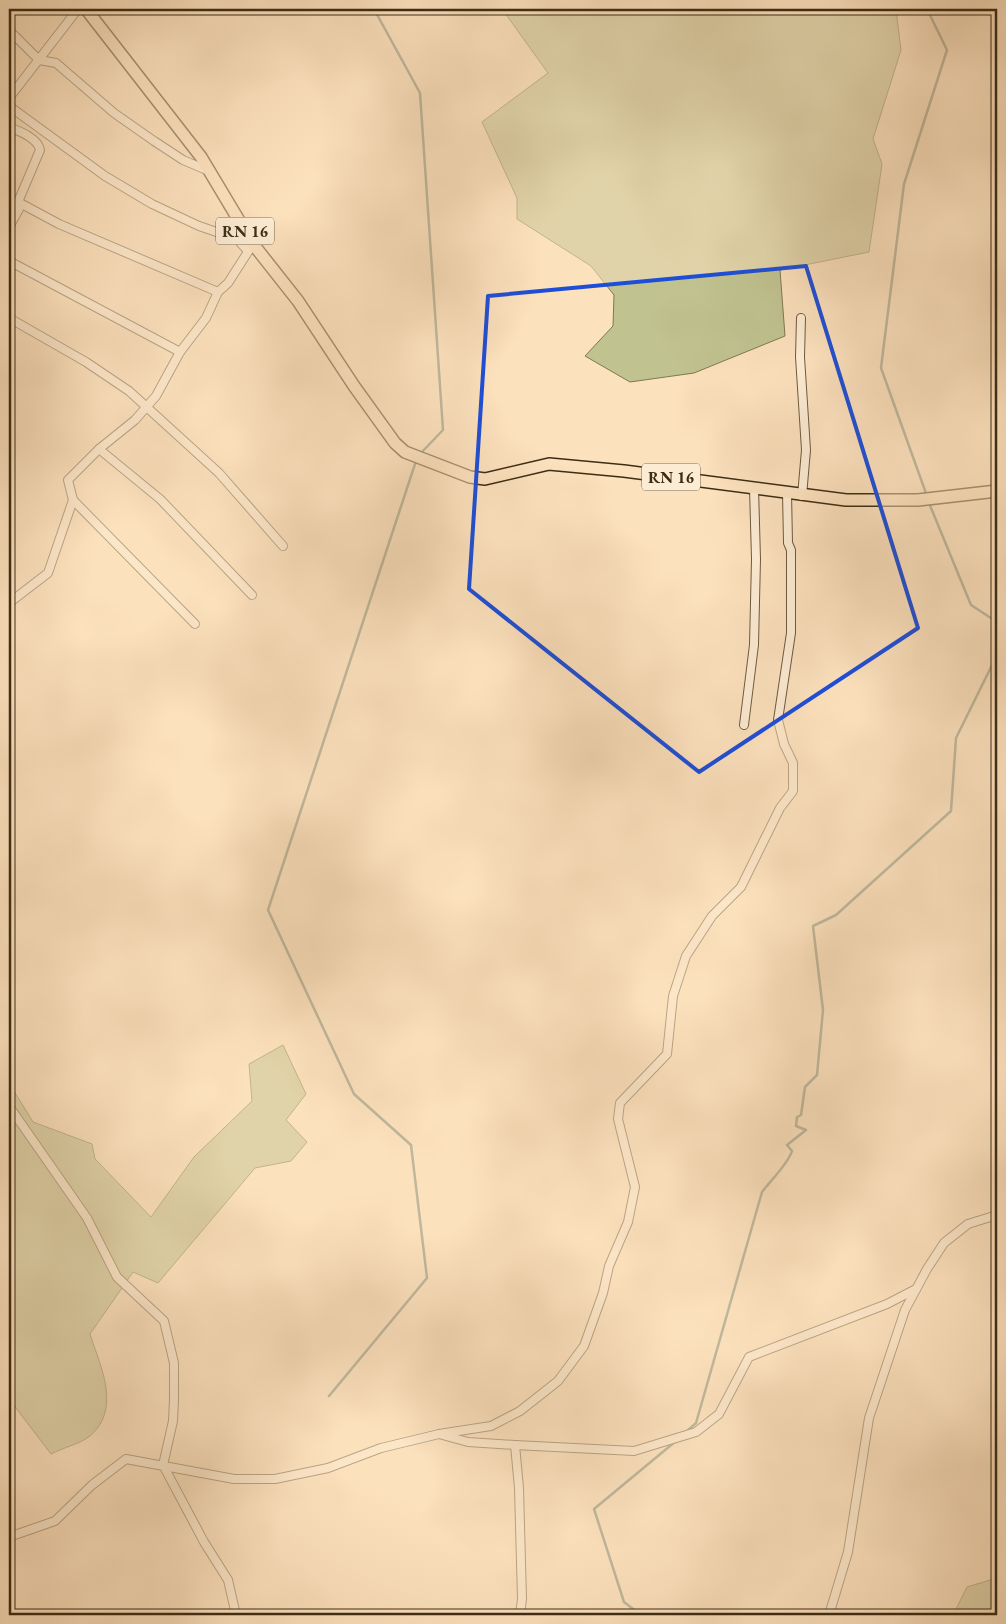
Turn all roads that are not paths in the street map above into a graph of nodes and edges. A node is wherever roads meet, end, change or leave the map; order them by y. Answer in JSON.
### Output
{"nodes":[{"id":1,"x":78,"y":9,"type":"edge"},
{"id":2,"x":86,"y":9,"type":"edge"},
{"id":3,"x":9,"y":30,"type":"edge"},
{"id":4,"x":39,"y":60,"type":"junction"},
{"id":5,"x":9,"y":98,"type":"edge"},
{"id":6,"x":9,"y":106,"type":"edge"},
{"id":7,"x":9,"y":127,"type":"edge"},
{"id":8,"x":211,"y":171,"type":"junction"},
{"id":9,"x":18,"y":202,"type":"junction"},
{"id":10,"x":9,"y":227,"type":"edge"},
{"id":11,"x":250,"y":247,"type":"junction"},
{"id":12,"x":9,"y":261,"type":"edge"},
{"id":13,"x":218,"y":292,"type":"junction"},
{"id":14,"x":9,"y":318,"type":"edge"},
{"id":15,"x":801,"y":318,"type":"dead end"},
{"id":16,"x":180,"y":352,"type":"junction"},
{"id":17,"x":146,"y":408,"type":"junction"},
{"id":18,"x":99,"y":448,"type":"junction"},
{"id":19,"x":754,"y":488,"type":"junction"},
{"id":20,"x":997,"y":491,"type":"edge"},
{"id":21,"x":787,"y":493,"type":"junction"},
{"id":22,"x":802,"y":496,"type":"junction"},
{"id":23,"x":73,"y":500,"type":"junction"},
{"id":24,"x":283,"y":546,"type":"dead end"},
{"id":25,"x":252,"y":595,"type":"dead end"},
{"id":26,"x":9,"y":603,"type":"edge"},
{"id":27,"x":195,"y":624,"type":"dead end"},
{"id":28,"x":744,"y":725,"type":"dead end"},
{"id":29,"x":9,"y":1106,"type":"edge"},
{"id":30,"x":997,"y":1215,"type":"edge"},
{"id":31,"x":916,"y":1289,"type":"junction"},
{"id":32,"x":439,"y":1434,"type":"junction"},
{"id":33,"x":515,"y":1444,"type":"junction"},
{"id":34,"x":163,"y":1465,"type":"junction"},
{"id":35,"x":9,"y":1537,"type":"edge"},
{"id":36,"x":236,"y":1615,"type":"edge"},
{"id":37,"x":520,"y":1615,"type":"edge"},
{"id":38,"x":829,"y":1615,"type":"edge"}],
"edges":[{"from":1,"to":4,"type":"street"},
{"from":2,"to":8,"type":"main road","number":"RN 16"},
{"from":3,"to":4,"type":"street"},
{"from":4,"to":5,"type":"street"},
{"from":4,"to":8,"type":"street"},
{"from":6,"to":11,"type":"street"},
{"from":7,"to":9,"type":"street"},
{"from":8,"to":11,"type":"main road","number":"RN 16"},
{"from":9,"to":10,"type":"street"},
{"from":9,"to":13,"type":"street"},
{"from":11,"to":13,"type":"street"},
{"from":11,"to":19,"type":"main road","number":"RN 16"},
{"from":12,"to":16,"type":"street"},
{"from":13,"to":16,"type":"street"},
{"from":14,"to":17,"type":"street"},
{"from":15,"to":22,"type":"street"},
{"from":16,"to":17,"type":"street"},
{"from":17,"to":18,"type":"street"},
{"from":17,"to":24,"type":"street"},
{"from":18,"to":23,"type":"street"},
{"from":18,"to":25,"type":"street"},
{"from":19,"to":21,"type":"main road","number":"RN 16"},
{"from":19,"to":28,"type":"street"},
{"from":20,"to":22,"type":"main road","number":"RN 16"},
{"from":21,"to":22,"type":"main road","number":"RN 16"},
{"from":21,"to":32,"type":"street"},
{"from":23,"to":26,"type":"street"},
{"from":23,"to":27,"type":"street"},
{"from":29,"to":34,"type":"street"},
{"from":30,"to":31,"type":"street"},
{"from":31,"to":33,"type":"street"},
{"from":31,"to":38,"type":"street"},
{"from":32,"to":33,"type":"street"},
{"from":32,"to":34,"type":"street"},
{"from":33,"to":37,"type":"street"},
{"from":34,"to":35,"type":"street"},
{"from":34,"to":36,"type":"street"}]}
